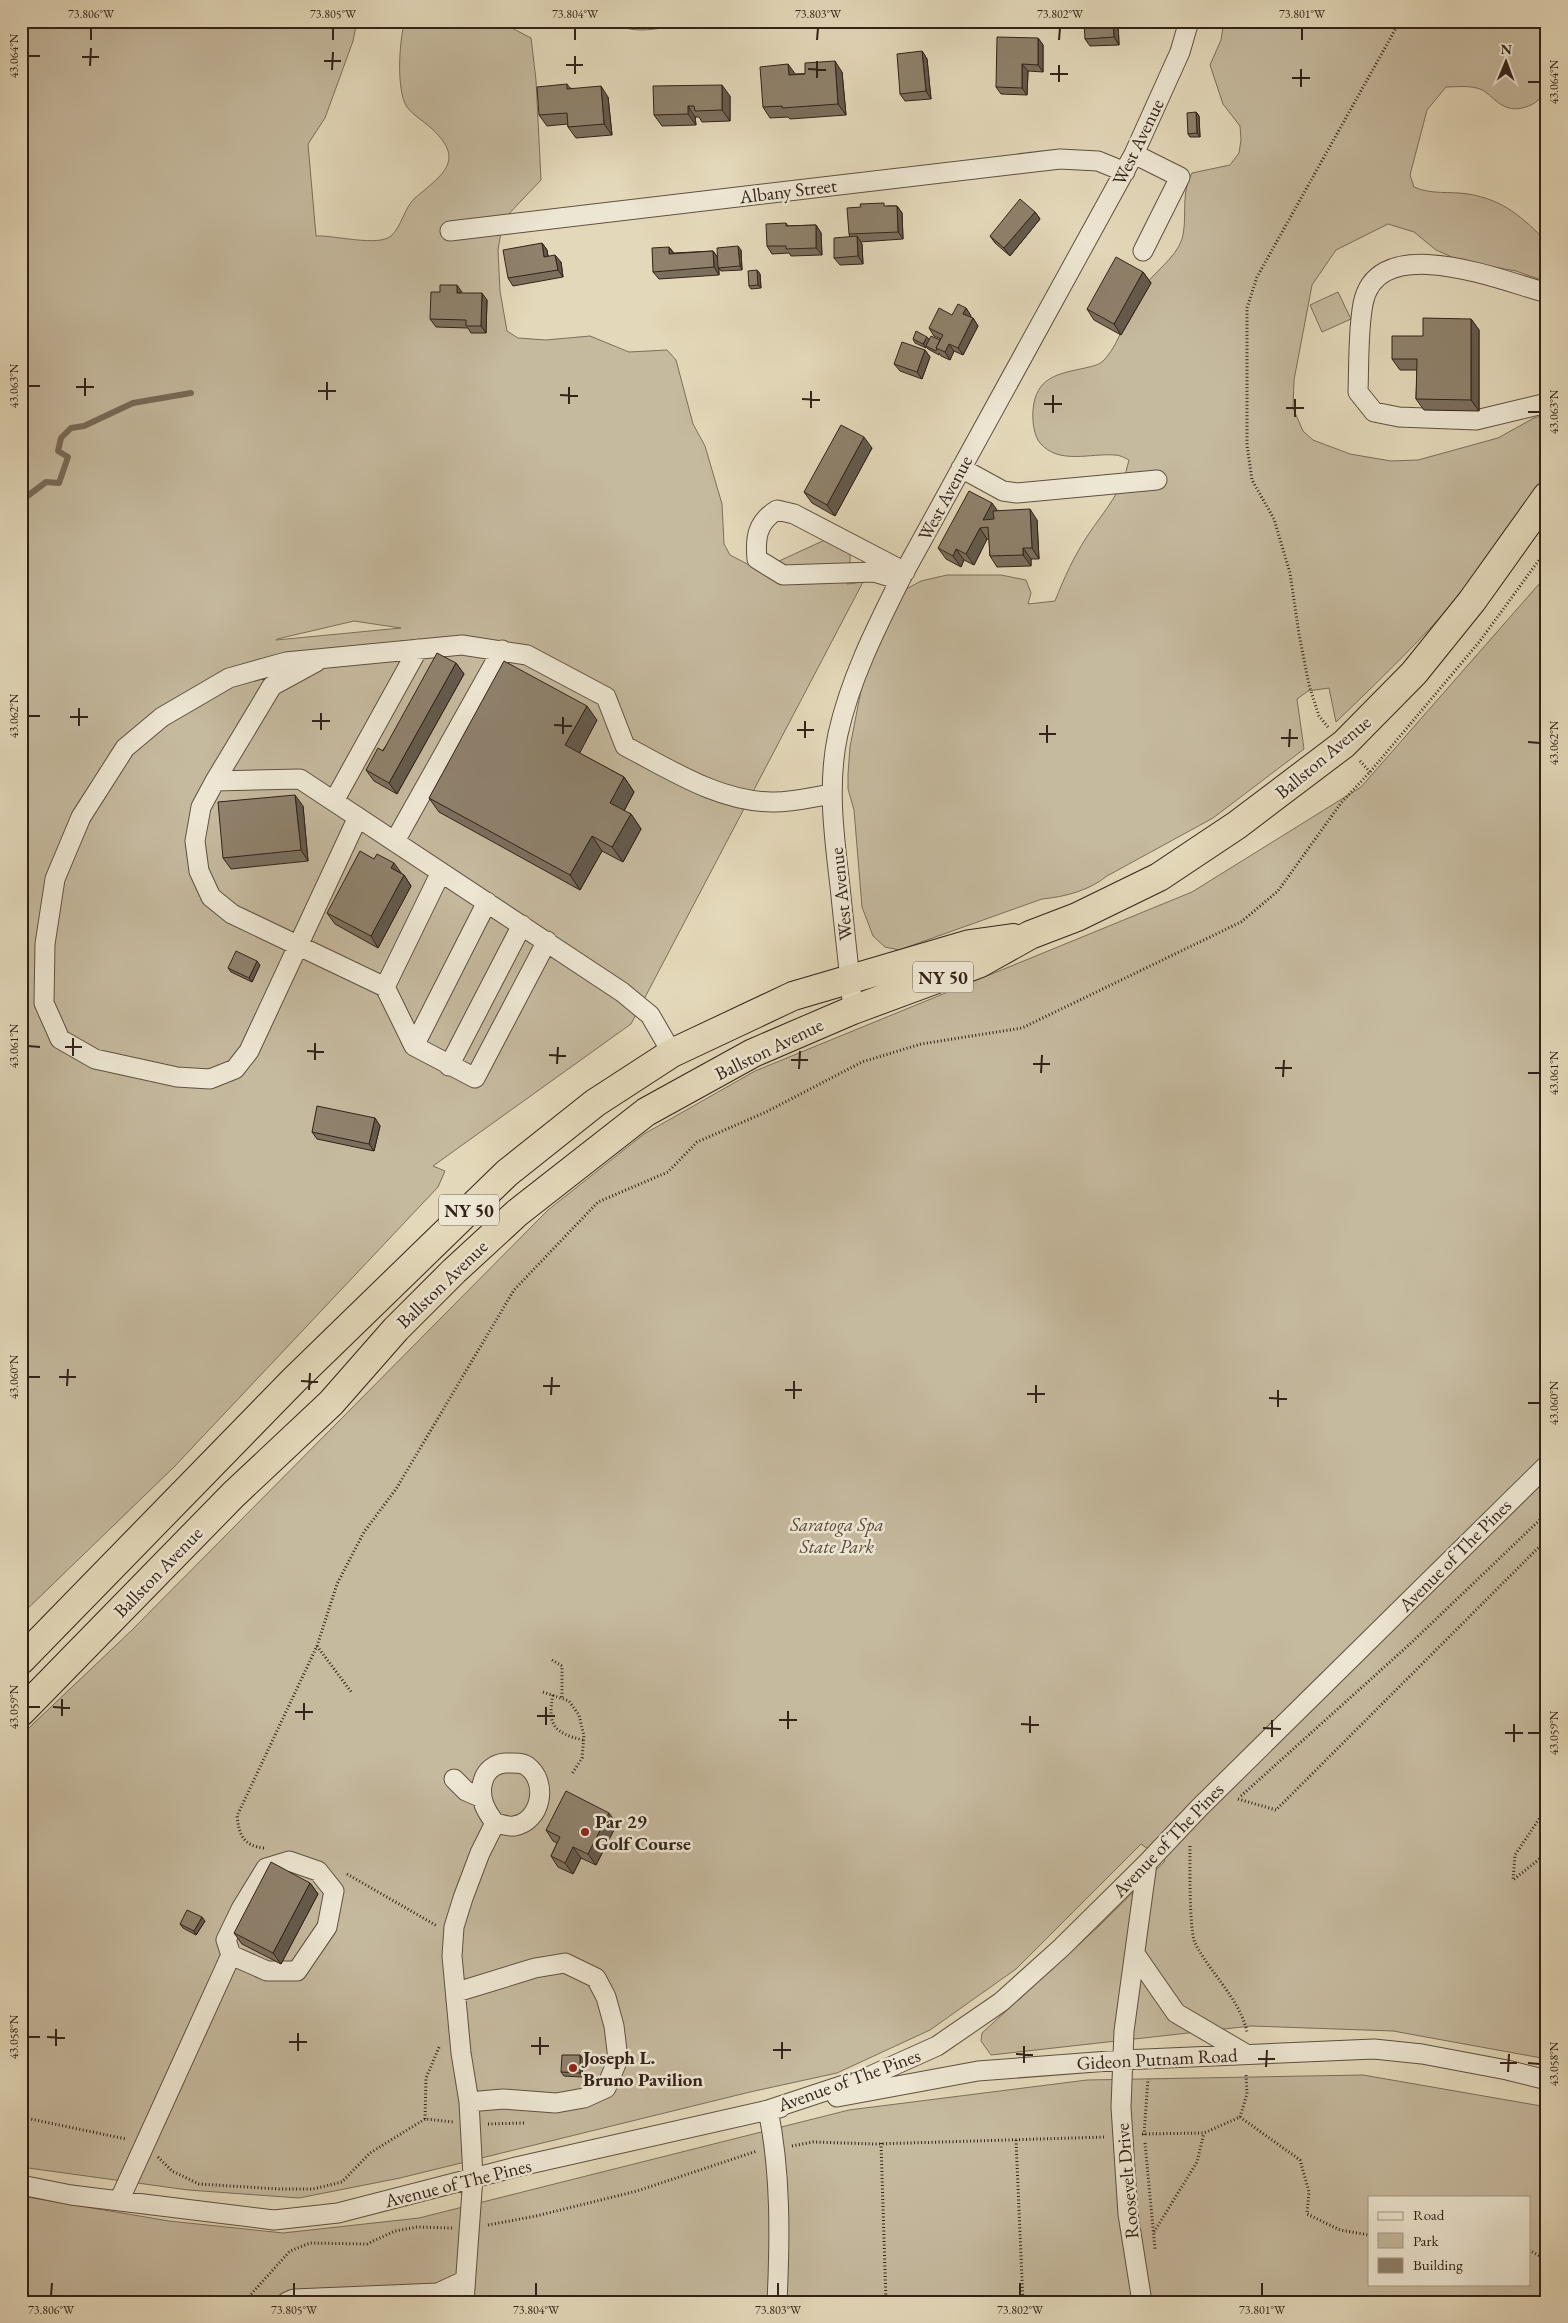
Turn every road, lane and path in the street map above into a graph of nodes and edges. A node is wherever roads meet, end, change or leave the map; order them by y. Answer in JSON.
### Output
{"nodes":[{"id":1,"x":1189,"y":21,"type":"edge"},
{"id":2,"x":1400,"y":21,"type":"edge"},
{"id":3,"x":1134,"y":154,"type":"junction"},
{"id":4,"x":1125,"y":172,"type":"junction"},
{"id":5,"x":450,"y":232,"type":"dead end"},
{"id":6,"x":1143,"y":250,"type":"dead end"},
{"id":7,"x":1547,"y":293,"type":"edge"},
{"id":8,"x":1547,"y":402,"type":"edge"},
{"id":9,"x":961,"y":468,"type":"junction"},
{"id":10,"x":1157,"y":480,"type":"dead end"},
{"id":11,"x":1547,"y":496,"type":"edge"},
{"id":12,"x":1547,"y":549,"type":"edge"},
{"id":13,"x":903,"y":576,"type":"junction"},
{"id":14,"x":418,"y":649,"type":"junction"},
{"id":15,"x":502,"y":650,"type":"junction"},
{"id":16,"x":324,"y":658,"type":"junction"},
{"id":17,"x":1331,"y":730,"type":"dead end"},
{"id":18,"x":1358,"y":760,"type":"dead end"},
{"id":19,"x":1370,"y":772,"type":"junction"},
{"id":20,"x":215,"y":780,"type":"junction"},
{"id":21,"x":832,"y":794,"type":"junction"},
{"id":22,"x":334,"y":801,"type":"junction"},
{"id":23,"x":358,"y":817,"type":"junction"},
{"id":24,"x":395,"y":842,"type":"junction"},
{"id":25,"x":442,"y":872,"type":"junction"},
{"id":26,"x":487,"y":902,"type":"junction"},
{"id":27,"x":522,"y":925,"type":"junction"},
{"id":28,"x":1030,"y":935,"type":"junction"},
{"id":29,"x":547,"y":941,"type":"junction"},
{"id":30,"x":297,"y":945,"type":"junction"},
{"id":31,"x":850,"y":978,"type":"junction"},
{"id":32,"x":384,"y":987,"type":"junction"},
{"id":33,"x":853,"y":1010,"type":"junction"},
{"id":34,"x":414,"y":1046,"type":"junction"},
{"id":35,"x":672,"y":1053,"type":"junction"},
{"id":36,"x":449,"y":1066,"type":"junction"},
{"id":37,"x":1547,"y":1465,"type":"edge"},
{"id":38,"x":1547,"y":1513,"type":"edge"},
{"id":39,"x":1547,"y":1539,"type":"edge"},
{"id":40,"x":317,"y":1646,"type":"junction"},
{"id":41,"x":21,"y":1660,"type":"edge"},
{"id":42,"x":552,"y":1660,"type":"dead end"},
{"id":43,"x":543,"y":1692,"type":"dead end"},
{"id":44,"x":352,"y":1693,"type":"dead end"},
{"id":45,"x":553,"y":1695,"type":"junction"},
{"id":46,"x":562,"y":1698,"type":"junction"},
{"id":47,"x":21,"y":1712,"type":"edge"},
{"id":48,"x":583,"y":1740,"type":"junction"},
{"id":49,"x":572,"y":1774,"type":"dead end"},
{"id":50,"x":454,"y":1779,"type":"dead end"},
{"id":51,"x":482,"y":1798,"type":"junction"},
{"id":52,"x":1238,"y":1799,"type":"junction"},
{"id":53,"x":1231,"y":1806,"type":"dead end"},
{"id":54,"x":1547,"y":1807,"type":"edge"},
{"id":55,"x":495,"y":1823,"type":"junction"},
{"id":56,"x":1197,"y":1839,"type":"dead end"},
{"id":57,"x":268,"y":1848,"type":"dead end"},
{"id":58,"x":1547,"y":1853,"type":"edge"},
{"id":59,"x":1147,"y":1864,"type":"junction"},
{"id":60,"x":344,"y":1873,"type":"dead end"},
{"id":61,"x":444,"y":1930,"type":"dead end"},
{"id":62,"x":1136,"y":1954,"type":"junction"},
{"id":63,"x":231,"y":1955,"type":"junction"},
{"id":64,"x":457,"y":1992,"type":"junction"},
{"id":65,"x":443,"y":2039,"type":"dead end"},
{"id":66,"x":1246,"y":2054,"type":"junction"},
{"id":67,"x":1122,"y":2060,"type":"junction"},
{"id":68,"x":1148,"y":2079,"type":"dead end"},
{"id":69,"x":1547,"y":2080,"type":"edge"},
{"id":70,"x":469,"y":2102,"type":"junction"},
{"id":71,"x":768,"y":2110,"type":"junction"},
{"id":72,"x":21,"y":2117,"type":"edge"},
{"id":73,"x":1240,"y":2117,"type":"junction"},
{"id":74,"x":424,"y":2119,"type":"junction"},
{"id":75,"x":458,"y":2123,"type":"dead end"},
{"id":76,"x":525,"y":2123,"type":"dead end"},
{"id":77,"x":484,"y":2124,"type":"dead end"},
{"id":78,"x":1204,"y":2133,"type":"junction"},
{"id":79,"x":1144,"y":2134,"type":"junction"},
{"id":80,"x":1122,"y":2136,"type":"junction"},
{"id":81,"x":1016,"y":2140,"type":"junction"},
{"id":82,"x":130,"y":2142,"type":"dead end"},
{"id":83,"x":881,"y":2144,"type":"junction"},
{"id":84,"x":775,"y":2149,"type":"junction"},
{"id":85,"x":152,"y":2154,"type":"dead end"},
{"id":86,"x":473,"y":2177,"type":"junction"},
{"id":87,"x":21,"y":2185,"type":"edge"},
{"id":88,"x":119,"y":2201,"type":"junction"},
{"id":89,"x":468,"y":2228,"type":"junction"},
{"id":90,"x":1153,"y":2233,"type":"junction"},
{"id":91,"x":1368,"y":2235,"type":"edge"},
{"id":92,"x":1530,"y":2251,"type":"edge"},
{"id":93,"x":1155,"y":2252,"type":"dead end"},
{"id":94,"x":1547,"y":2260,"type":"edge"},
{"id":95,"x":464,"y":2281,"type":"junction"},
{"id":96,"x":244,"y":2302,"type":"edge"},
{"id":97,"x":287,"y":2302,"type":"edge"},
{"id":98,"x":464,"y":2302,"type":"edge"},
{"id":99,"x":777,"y":2302,"type":"edge"},
{"id":100,"x":886,"y":2302,"type":"edge"},
{"id":101,"x":1023,"y":2302,"type":"edge"},
{"id":102,"x":1142,"y":2302,"type":"edge"}],
"edges":[{"from":1,"to":3,"type":"street","name":"West Avenue"},
{"from":2,"to":17,"type":"path"},
{"from":3,"to":4,"type":"street","name":"West Avenue"},
{"from":3,"to":6,"type":"street"},
{"from":4,"to":5,"type":"street","name":"Albany Street"},
{"from":4,"to":9,"type":"street","name":"West Avenue"},
{"from":7,"to":8,"type":"street"},
{"from":9,"to":10,"type":"street"},
{"from":9,"to":13,"type":"street","name":"West Avenue"},
{"from":11,"to":28,"type":"highway","name":"Ballston Avenue","number":"NY 50"},
{"from":12,"to":19,"type":"path"},
{"from":13,"to":13,"type":"street"},
{"from":13,"to":21,"type":"street","name":"West Avenue"},
{"from":14,"to":15,"type":"street"},
{"from":14,"to":16,"type":"street"},
{"from":14,"to":22,"type":"street"},
{"from":15,"to":21,"type":"street"},
{"from":15,"to":24,"type":"street"},
{"from":16,"to":20,"type":"street"},
{"from":16,"to":30,"type":"street"},
{"from":18,"to":19,"type":"path"},
{"from":19,"to":40,"type":"path"},
{"from":20,"to":22,"type":"street"},
{"from":20,"to":30,"type":"street"},
{"from":21,"to":31,"type":"street","name":"West Avenue"},
{"from":22,"to":23,"type":"street"},
{"from":23,"to":24,"type":"street"},
{"from":23,"to":30,"type":"street"},
{"from":24,"to":25,"type":"street"},
{"from":25,"to":26,"type":"street"},
{"from":25,"to":32,"type":"street"},
{"from":26,"to":27,"type":"street"},
{"from":26,"to":34,"type":"street"},
{"from":27,"to":29,"type":"street"},
{"from":27,"to":36,"type":"street"},
{"from":28,"to":31,"type":"highway","name":"Ballston Avenue","number":"NY 50"},
{"from":28,"to":33,"type":"highway","name":"Ballston Avenue","number":"NY 50"},
{"from":29,"to":35,"type":"street"},
{"from":29,"to":36,"type":"street"},
{"from":30,"to":32,"type":"street"},
{"from":31,"to":33,"type":"street","name":"West Avenue"},
{"from":31,"to":35,"type":"highway","name":"Ballston Avenue","number":"NY 50"},
{"from":32,"to":34,"type":"street"},
{"from":33,"to":47,"type":"highway","name":"Ballston Avenue","number":"NY 50"},
{"from":34,"to":36,"type":"street"},
{"from":35,"to":41,"type":"highway","name":"Ballston Avenue","number":"NY 50"},
{"from":37,"to":59,"type":"street","name":"Avenue of The Pines"},
{"from":38,"to":52,"type":"path"},
{"from":39,"to":52,"type":"path"},
{"from":40,"to":44,"type":"path"},
{"from":40,"to":57,"type":"path"},
{"from":42,"to":46,"type":"path"},
{"from":43,"to":45,"type":"path"},
{"from":45,"to":46,"type":"path"},
{"from":45,"to":48,"type":"path"},
{"from":46,"to":48,"type":"path"},
{"from":48,"to":49,"type":"path"},
{"from":50,"to":51,"type":"street"},
{"from":51,"to":55,"type":"street"},
{"from":51,"to":55,"type":"street"},
{"from":52,"to":53,"type":"path"},
{"from":54,"to":58,"type":"path"},
{"from":55,"to":64,"type":"street"},
{"from":56,"to":66,"type":"path"},
{"from":59,"to":62,"type":"street","name":"Roosevelt Drive"},
{"from":59,"to":71,"type":"street","name":"Avenue of The Pines"},
{"from":60,"to":61,"type":"path"},
{"from":62,"to":66,"type":"street"},
{"from":62,"to":67,"type":"street","name":"Roosevelt Drive"},
{"from":63,"to":63,"type":"street"},
{"from":63,"to":88,"type":"street"},
{"from":64,"to":70,"type":"street"},
{"from":64,"to":70,"type":"street"},
{"from":65,"to":74,"type":"path"},
{"from":66,"to":67,"type":"street","name":"Gideon Putnam Road"},
{"from":66,"to":69,"type":"street","name":"Gideon Putnam Road"},
{"from":66,"to":73,"type":"path"},
{"from":67,"to":71,"type":"street","name":"Gideon Putnam Road"},
{"from":67,"to":80,"type":"street","name":"Roosevelt Drive"},
{"from":68,"to":79,"type":"path"},
{"from":70,"to":86,"type":"street"},
{"from":71,"to":84,"type":"street"},
{"from":71,"to":86,"type":"street","name":"Avenue of The Pines"},
{"from":72,"to":82,"type":"path"},
{"from":73,"to":78,"type":"path"},
{"from":73,"to":91,"type":"path"},
{"from":74,"to":75,"type":"path"},
{"from":74,"to":85,"type":"path"},
{"from":76,"to":77,"type":"path"},
{"from":78,"to":79,"type":"path"},
{"from":78,"to":90,"type":"path"},
{"from":79,"to":80,"type":"path"},
{"from":79,"to":90,"type":"path"},
{"from":80,"to":81,"type":"path"},
{"from":80,"to":102,"type":"street","name":"Roosevelt Drive"},
{"from":81,"to":83,"type":"path"},
{"from":81,"to":101,"type":"path"},
{"from":83,"to":84,"type":"path"},
{"from":83,"to":100,"type":"path"},
{"from":84,"to":89,"type":"path"},
{"from":84,"to":99,"type":"street"},
{"from":86,"to":88,"type":"street","name":"Avenue of The Pines"},
{"from":86,"to":89,"type":"street"},
{"from":87,"to":88,"type":"street","name":"Avenue of The Pines"},
{"from":89,"to":95,"type":"street"},
{"from":89,"to":96,"type":"path"},
{"from":90,"to":93,"type":"path"},
{"from":92,"to":94,"type":"path"},
{"from":95,"to":97,"type":"street"},
{"from":95,"to":98,"type":"street"}]}
